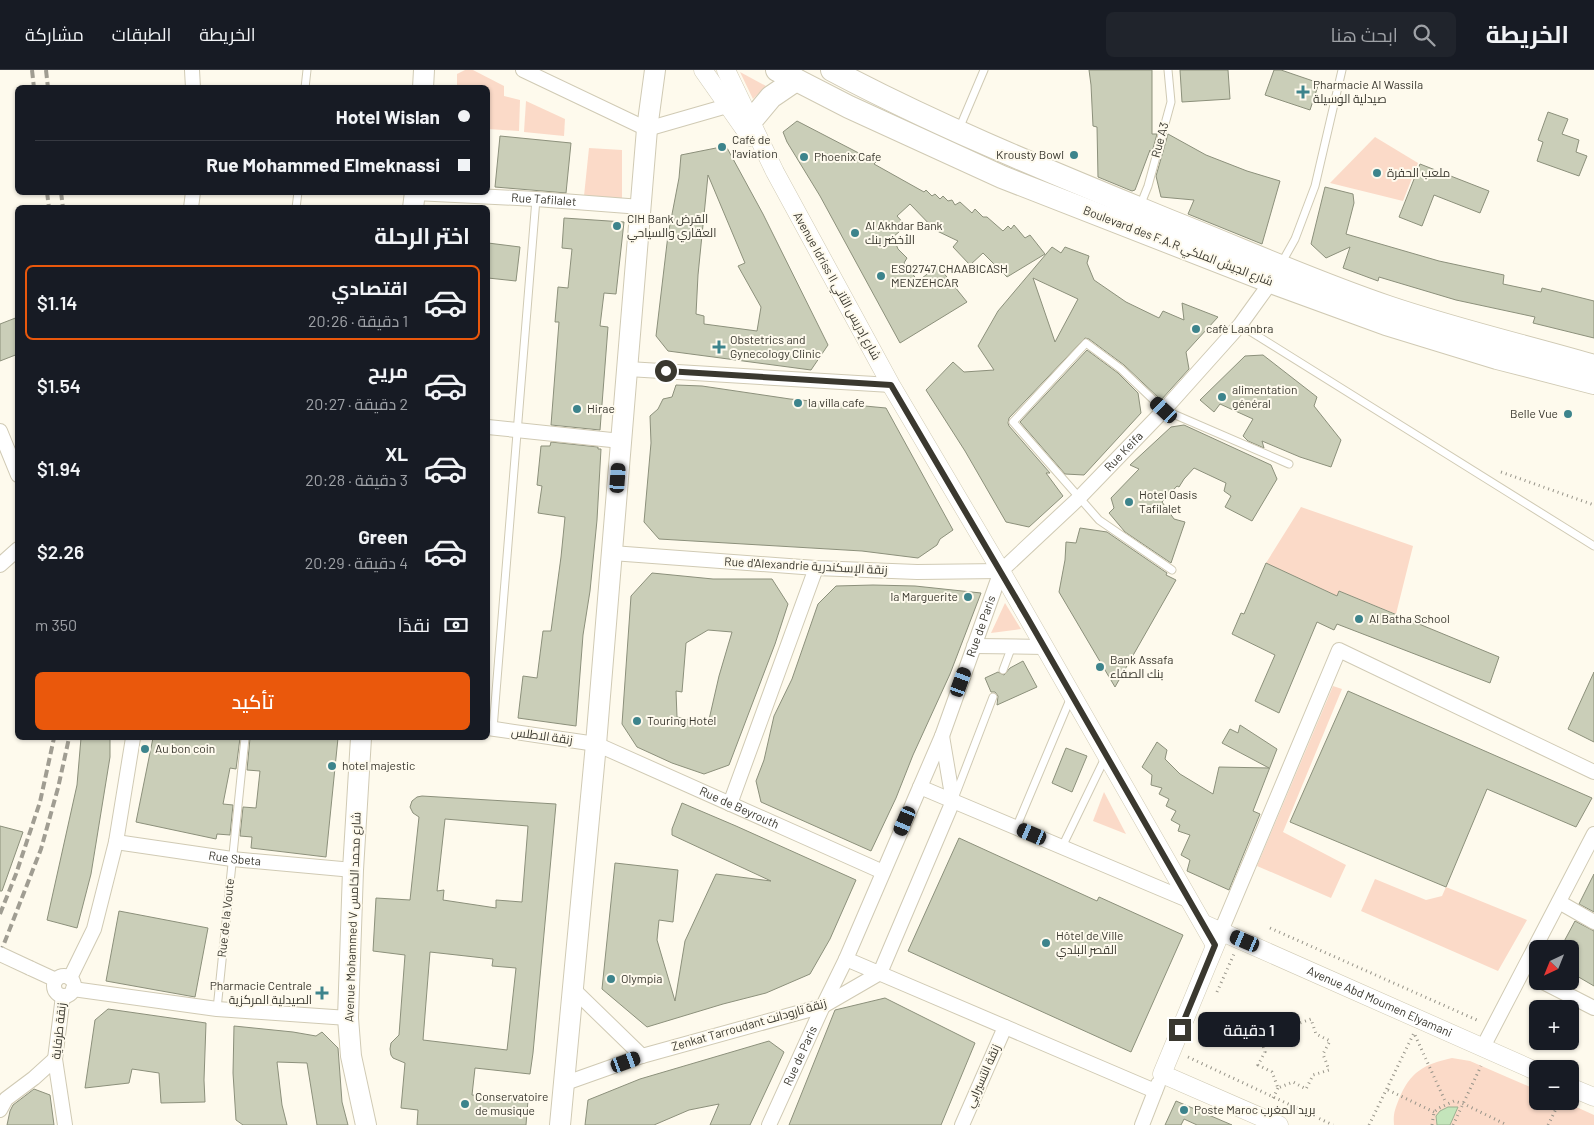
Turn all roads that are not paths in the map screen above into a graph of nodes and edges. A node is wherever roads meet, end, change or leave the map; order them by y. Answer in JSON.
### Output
{"nodes":[{"id":1,"x":192,"y":70,"type":"edge"},
{"id":2,"x":307,"y":70,"type":"edge"},
{"id":3,"x":424,"y":70,"type":"edge"},
{"id":4,"x":523,"y":70,"type":"edge"},
{"id":5,"x":655,"y":70,"type":"edge"},
{"id":6,"x":703,"y":70,"type":"edge"},
{"id":7,"x":726,"y":70,"type":"edge"},
{"id":8,"x":832,"y":70,"type":"edge"},
{"id":9,"x":984,"y":70,"type":"edge"},
{"id":10,"x":1168,"y":70,"type":"edge"},
{"id":11,"x":1342,"y":70,"type":"edge"},
{"id":12,"x":787,"y":75,"type":"edge"},
{"id":13,"x":193,"y":85,"type":"edge"},
{"id":14,"x":305,"y":85,"type":"edge"},
{"id":15,"x":423,"y":85,"type":"edge"},
{"id":16,"x":727,"y":106,"type":"junction"},
{"id":17,"x":751,"y":121,"type":"junction"},
{"id":18,"x":647,"y":129,"type":"junction"},
{"id":19,"x":958,"y":131,"type":"junction"},
{"id":20,"x":775,"y":172,"type":"junction"},
{"id":21,"x":455,"y":195,"type":"edge"},
{"id":22,"x":536,"y":199,"type":"junction"},
{"id":23,"x":641,"y":208,"type":"junction"},
{"id":24,"x":1139,"y":208,"type":"junction"},
{"id":25,"x":1275,"y":274,"type":"junction"},
{"id":26,"x":1240,"y":325,"type":"junction"},
{"id":27,"x":1594,"y":366,"type":"edge"},
{"id":28,"x":628,"y":369,"type":"junction"},
{"id":29,"x":1594,"y":383,"type":"edge"},
{"id":30,"x":891,"y":385,"type":"junction"},
{"id":31,"x":1164,"y":410,"type":"junction"},
{"id":32,"x":490,"y":427,"type":"edge"},
{"id":33,"x":518,"y":429,"type":"junction"},
{"id":34,"x":0,"y":431,"type":"edge"},
{"id":35,"x":621,"y":441,"type":"junction"},
{"id":36,"x":1289,"y":464,"type":"dead end"},
{"id":37,"x":15,"y":468,"type":"edge"},
{"id":38,"x":1079,"y":498,"type":"junction"},
{"id":39,"x":1594,"y":546,"type":"edge"},
{"id":40,"x":15,"y":552,"type":"edge"},
{"id":41,"x":612,"y":553,"type":"junction"},
{"id":42,"x":0,"y":565,"type":"edge"},
{"id":43,"x":816,"y":568,"type":"junction"},
{"id":44,"x":1172,"y":570,"type":"dead end"},
{"id":45,"x":1001,"y":571,"type":"junction"},
{"id":46,"x":974,"y":646,"type":"junction"},
{"id":47,"x":1012,"y":646,"type":"junction"},
{"id":48,"x":1045,"y":647,"type":"junction"},
{"id":49,"x":1003,"y":670,"type":"dead end"},
{"id":50,"x":1072,"y":695,"type":"junction"},
{"id":51,"x":993,"y":697,"type":"dead end"},
{"id":52,"x":490,"y":729,"type":"edge"},
{"id":53,"x":942,"y":736,"type":"junction"},
{"id":54,"x":133,"y":740,"type":"edge"},
{"id":55,"x":246,"y":740,"type":"edge"},
{"id":56,"x":361,"y":740,"type":"edge"},
{"id":57,"x":596,"y":744,"type":"junction"},
{"id":58,"x":1106,"y":755,"type":"junction"},
{"id":59,"x":1594,"y":772,"type":"edge"},
{"id":60,"x":920,"y":787,"type":"junction"},
{"id":61,"x":953,"y":801,"type":"junction"},
{"id":62,"x":730,"y":804,"type":"junction"},
{"id":63,"x":1016,"y":828,"type":"junction"},
{"id":64,"x":1594,"y":834,"type":"edge"},
{"id":65,"x":116,"y":842,"type":"junction"},
{"id":66,"x":1062,"y":847,"type":"junction"},
{"id":67,"x":232,"y":859,"type":"junction"},
{"id":68,"x":353,"y":870,"type":"junction"},
{"id":69,"x":883,"y":872,"type":"junction"},
{"id":70,"x":1190,"y":901,"type":"junction"},
{"id":71,"x":1559,"y":902,"type":"junction"},
{"id":72,"x":1594,"y":922,"type":"edge"},
{"id":73,"x":1204,"y":924,"type":"joint"},
{"id":74,"x":1218,"y":938,"type":"junction"},
{"id":75,"x":0,"y":954,"type":"edge"},
{"id":76,"x":846,"y":959,"type":"junction"},
{"id":77,"x":1522,"y":972,"type":"junction"},
{"id":78,"x":880,"y":973,"type":"junction"},
{"id":79,"x":1529,"y":975,"type":"edge"},
{"id":80,"x":65,"y":986,"type":"junction"},
{"id":81,"x":572,"y":988,"type":"junction"},
{"id":82,"x":1559,"y":990,"type":"edge"},
{"id":83,"x":823,"y":1006,"type":"junction"},
{"id":84,"x":1594,"y":1008,"type":"edge"},
{"id":85,"x":217,"y":1009,"type":"junction"},
{"id":86,"x":348,"y":1018,"type":"junction"},
{"id":87,"x":1005,"y":1027,"type":"junction"},
{"id":88,"x":1483,"y":1055,"type":"junction"},
{"id":89,"x":642,"y":1056,"type":"junction"},
{"id":90,"x":55,"y":1059,"type":"junction"},
{"id":91,"x":1529,"y":1069,"type":"edge"},
{"id":92,"x":1162,"y":1074,"type":"junction"},
{"id":93,"x":563,"y":1084,"type":"junction"},
{"id":94,"x":1155,"y":1091,"type":"junction"},
{"id":95,"x":1579,"y":1091,"type":"edge"},
{"id":96,"x":1594,"y":1098,"type":"edge"},
{"id":97,"x":0,"y":1110,"type":"edge"},
{"id":98,"x":65,"y":1125,"type":"edge"},
{"id":99,"x":366,"y":1125,"type":"edge"},
{"id":100,"x":560,"y":1125,"type":"edge"},
{"id":101,"x":769,"y":1125,"type":"edge"},
{"id":102,"x":962,"y":1125,"type":"edge"},
{"id":103,"x":1142,"y":1125,"type":"edge"},
{"id":104,"x":1279,"y":1125,"type":"edge"}],
"edges":[{"from":1,"to":13,"type":"street"},
{"from":2,"to":14,"type":"lane"},
{"from":3,"to":15,"type":"main road"},
{"from":4,"to":18,"type":"street"},
{"from":5,"to":18,"type":"main road"},
{"from":6,"to":16,"type":"street","name":"Avenue Idriss II شارع إدريس الثاني"},
{"from":7,"to":17,"type":"street","name":"Avenue Idriss II شارع إدريس الثاني"},
{"from":8,"to":19,"type":"main road","name":"Boulevard des F.A.R شارع الجيش الملكي"},
{"from":9,"to":19,"type":"lane"},
{"from":10,"to":24,"type":"lane","name":"Rue A3"},
{"from":11,"to":25,"type":"lane"},
{"from":12,"to":17,"type":"main road"},
{"from":12,"to":25,"type":"main road","name":"Boulevard des F.A.R شارع الجيش الملكي"},
{"from":16,"to":18,"type":"street"},
{"from":16,"to":20,"type":"street","name":"Avenue Idriss II شارع إدريس الثاني"},
{"from":17,"to":20,"type":"street","name":"Avenue Idriss II شارع إدريس الثاني"},
{"from":18,"to":23,"type":"main road"},
{"from":19,"to":24,"type":"main road","name":"Boulevard des F.A.R شارع الجيش الملكي"},
{"from":20,"to":30,"type":"street","name":"Avenue Idriss II شارع إدريس الثاني"},
{"from":21,"to":22,"type":"street","name":"Rue Tafilalet"},
{"from":22,"to":23,"type":"street","name":"Rue Tafilalet"},
{"from":22,"to":33,"type":"lane"},
{"from":23,"to":28,"type":"main road"},
{"from":24,"to":25,"type":"main road","name":"Boulevard des F.A.R شارع الجيش الملكي"},
{"from":25,"to":26,"type":"street"},
{"from":25,"to":27,"type":"main road","name":"Boulevard des F.A.R شارع الجيش الملكي"},
{"from":25,"to":29,"type":"main road","name":"Boulevard des F.A.R شارع الجيش الملكي"},
{"from":26,"to":31,"type":"street","name":"Rue Keifa"},
{"from":26,"to":39,"type":"lane"},
{"from":28,"to":30,"type":"street"},
{"from":28,"to":35,"type":"main road"},
{"from":30,"to":45,"type":"street","name":"Avenue Idriss II شارع إدريس الثاني"},
{"from":31,"to":36,"type":"lane"},
{"from":31,"to":38,"type":"street","name":"Rue Keifa"},
{"from":31,"to":38,"type":"lane"},
{"from":32,"to":33,"type":"street"},
{"from":33,"to":35,"type":"street"},
{"from":33,"to":52,"type":"lane"},
{"from":34,"to":37,"type":"street"},
{"from":35,"to":41,"type":"main road"},
{"from":38,"to":44,"type":"lane"},
{"from":38,"to":45,"type":"street","name":"Rue Keifa"},
{"from":40,"to":42,"type":"street"},
{"from":41,"to":43,"type":"street","name":"Rue d'Alexandrie زنقة الإسكندرية"},
{"from":41,"to":57,"type":"main road"},
{"from":43,"to":45,"type":"street","name":"Rue d'Alexandrie زنقة الإسكندرية"},
{"from":43,"to":62,"type":"street"},
{"from":45,"to":46,"type":"street","name":"Rue de Paris"},
{"from":45,"to":48,"type":"street","name":"Avenue Idriss II شارع إدريس الثاني"},
{"from":46,"to":47,"type":"street"},
{"from":46,"to":53,"type":"street","name":"Rue de Paris"},
{"from":47,"to":48,"type":"street"},
{"from":47,"to":49,"type":"lane"},
{"from":48,"to":50,"type":"street","name":"Avenue Idriss II شارع إدريس الثاني"},
{"from":50,"to":58,"type":"street","name":"Avenue Idriss II شارع إدريس الثاني"},
{"from":50,"to":63,"type":"lane"},
{"from":51,"to":61,"type":"lane"},
{"from":52,"to":57,"type":"street","name":"زنقة الاطلس"},
{"from":53,"to":60,"type":"street","name":"Rue de Paris"},
{"from":53,"to":61,"type":"street"},
{"from":54,"to":65,"type":"street","name":"زنقة طرفاية"},
{"from":55,"to":67,"type":"lane","name":"Rue de la Voute"},
{"from":56,"to":68,"type":"main road","name":"Avenue Mohammed V شارع محمد الخامس"},
{"from":57,"to":62,"type":"street","name":"Rue de Beyrouth"},
{"from":57,"to":81,"type":"main road"},
{"from":58,"to":66,"type":"lane"},
{"from":58,"to":70,"type":"street","name":"Avenue Idriss II شارع إدريس الثاني"},
{"from":59,"to":74,"type":"street"},
{"from":60,"to":61,"type":"street"},
{"from":60,"to":69,"type":"street","name":"Rue de Paris"},
{"from":61,"to":63,"type":"street"},
{"from":61,"to":78,"type":"street"},
{"from":62,"to":69,"type":"street","name":"Rue de Beyrouth"},
{"from":63,"to":66,"type":"street"},
{"from":64,"to":71,"type":"street"},
{"from":65,"to":67,"type":"street","name":"Rue Sbeta"},
{"from":65,"to":80,"type":"street","name":"زنقة طرفاية"},
{"from":66,"to":70,"type":"street"},
{"from":67,"to":68,"type":"street","name":"Rue Sbeta"},
{"from":67,"to":85,"type":"lane","name":"Rue de la Voute"},
{"from":68,"to":86,"type":"main road","name":"Avenue Mohammed V شارع محمد الخامس"},
{"from":69,"to":76,"type":"street","name":"Rue de Paris"},
{"from":70,"to":73,"type":"street","name":"Avenue Idriss II شارع إدريس الثاني"},
{"from":71,"to":72,"type":"street"},
{"from":71,"to":77,"type":"street"},
{"from":73,"to":74,"type":"street","name":"Avenue Abd Moumen Elyamani"},
{"from":74,"to":88,"type":"street","name":"Avenue Abd Moumen Elyamani"},
{"from":74,"to":92,"type":"street"},
{"from":75,"to":80,"type":"street","bridge":true},
{"from":76,"to":78,"type":"street"},
{"from":76,"to":83,"type":"street","name":"Rue de Paris"},
{"from":77,"to":79,"type":"street"},
{"from":77,"to":88,"type":"street"},
{"from":78,"to":83,"type":"street","name":"Zenkat Tarroudant زنقة تارودانت"},
{"from":78,"to":87,"type":"street"},
{"from":80,"to":85,"type":"street"},
{"from":80,"to":90,"type":"street","name":"زنقة طرفاية"},
{"from":81,"to":89,"type":"street"},
{"from":81,"to":93,"type":"main road"},
{"from":82,"to":84,"type":"street"},
{"from":83,"to":89,"type":"street","name":"Zenkat Tarroudant زنقة تارودانت"},
{"from":83,"to":101,"type":"street","name":"Rue de Paris"},
{"from":85,"to":86,"type":"street"},
{"from":86,"to":99,"type":"main road","name":"Avenue Mohammed V شارع محمد الخامس"},
{"from":87,"to":94,"type":"street"},
{"from":87,"to":102,"type":"street","name":"زنقة انتسيرابي"},
{"from":88,"to":91,"type":"street","name":"Avenue Abd Moumen Elyamani"},
{"from":89,"to":93,"type":"street","name":"Zenkat Tarroudant زنقة تارودانت"},
{"from":90,"to":97,"type":"street"},
{"from":90,"to":98,"type":"street","name":"زنقة طرفاية"},
{"from":92,"to":94,"type":"street"},
{"from":92,"to":104,"type":"street"},
{"from":93,"to":100,"type":"main road"},
{"from":94,"to":103,"type":"street"},
{"from":95,"to":96,"type":"street"}]}
